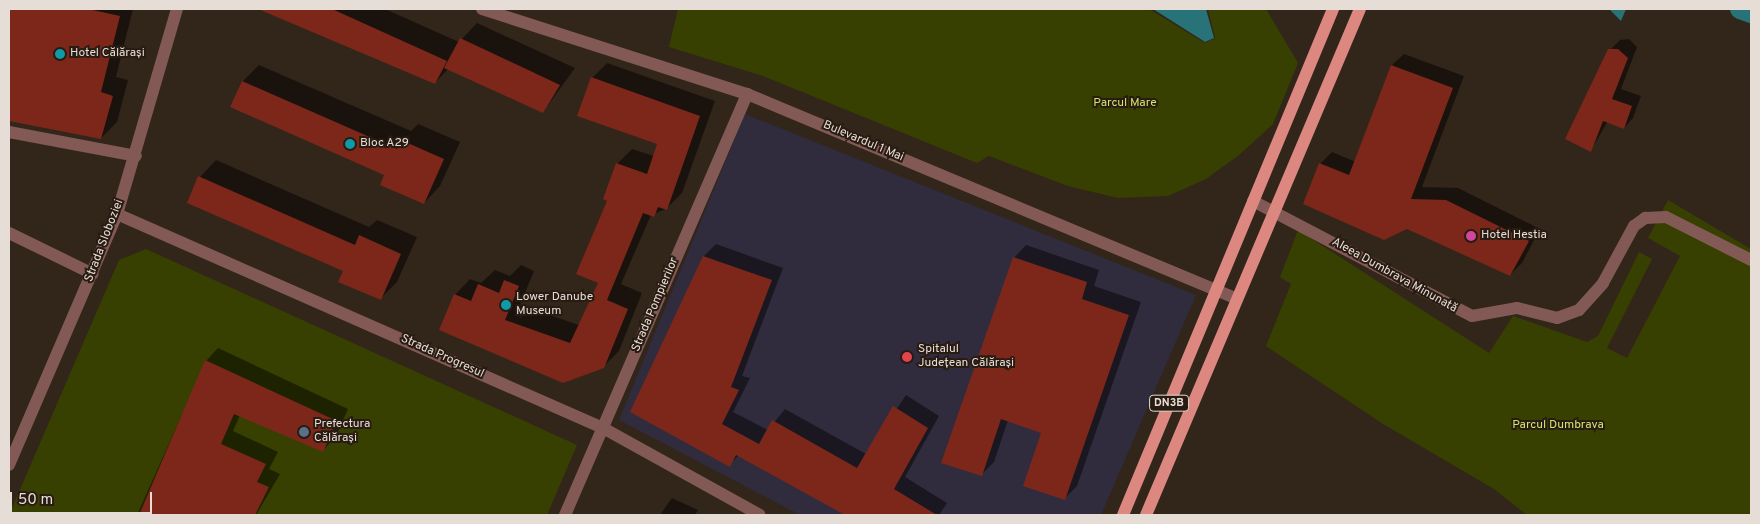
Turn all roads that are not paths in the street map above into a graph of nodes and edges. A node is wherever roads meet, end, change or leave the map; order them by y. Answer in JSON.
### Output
{"nodes":[{"id":1,"x":177,"y":9,"type":"edge"},
{"id":2,"x":482,"y":9,"type":"edge"},
{"id":3,"x":1334,"y":9,"type":"edge"},
{"id":4,"x":1360,"y":9,"type":"edge"},
{"id":5,"x":747,"y":94,"type":"junction"},
{"id":6,"x":9,"y":132,"type":"edge"},
{"id":7,"x":136,"y":156,"type":"junction"},
{"id":8,"x":1253,"y":201,"type":"junction"},
{"id":9,"x":1276,"y":211,"type":"junction"},
{"id":10,"x":117,"y":214,"type":"junction"},
{"id":11,"x":9,"y":233,"type":"edge"},
{"id":12,"x":1751,"y":260,"type":"edge"},
{"id":13,"x":93,"y":274,"type":"junction"},
{"id":14,"x":1216,"y":291,"type":"junction"},
{"id":15,"x":1235,"y":298,"type":"junction"},
{"id":16,"x":603,"y":428,"type":"junction"},
{"id":17,"x":9,"y":465,"type":"edge"},
{"id":18,"x":565,"y":515,"type":"edge"},
{"id":19,"x":760,"y":515,"type":"edge"},
{"id":20,"x":1123,"y":515,"type":"edge"},
{"id":21,"x":1146,"y":515,"type":"edge"}],
"edges":[{"from":1,"to":7,"type":"street","name":"Strada Sloboziei"},
{"from":2,"to":5,"type":"street","name":"Bulevardul 1 Mai"},
{"from":3,"to":8,"type":"main road","number":"DN3B"},
{"from":4,"to":9,"type":"main road","number":"DN3B"},
{"from":5,"to":14,"type":"street","name":"Bulevardul 1 Mai"},
{"from":5,"to":16,"type":"street","name":"Strada Pompierilor"},
{"from":6,"to":7,"type":"street"},
{"from":7,"to":10,"type":"street","name":"Strada Sloboziei"},
{"from":8,"to":9,"type":"street","name":"Aleea Dumbrava Minunată"},
{"from":8,"to":14,"type":"main road","number":"DN3B"},
{"from":9,"to":12,"type":"street","name":"Aleea Dumbrava Minunată"},
{"from":9,"to":15,"type":"main road","number":"DN3B"},
{"from":10,"to":13,"type":"street","name":"Strada Sloboziei"},
{"from":10,"to":16,"type":"street","name":"Strada Progresul"},
{"from":11,"to":13,"type":"street"},
{"from":13,"to":17,"type":"street","name":"Strada Sloboziei"},
{"from":14,"to":15,"type":"street","name":"Bulevardul 1 Mai"},
{"from":14,"to":20,"type":"main road","number":"DN3B"},
{"from":15,"to":21,"type":"main road","number":"DN3B"},
{"from":16,"to":18,"type":"street","name":"Strada Pompierilor"},
{"from":16,"to":19,"type":"street","name":"Strada Progresul"}]}
